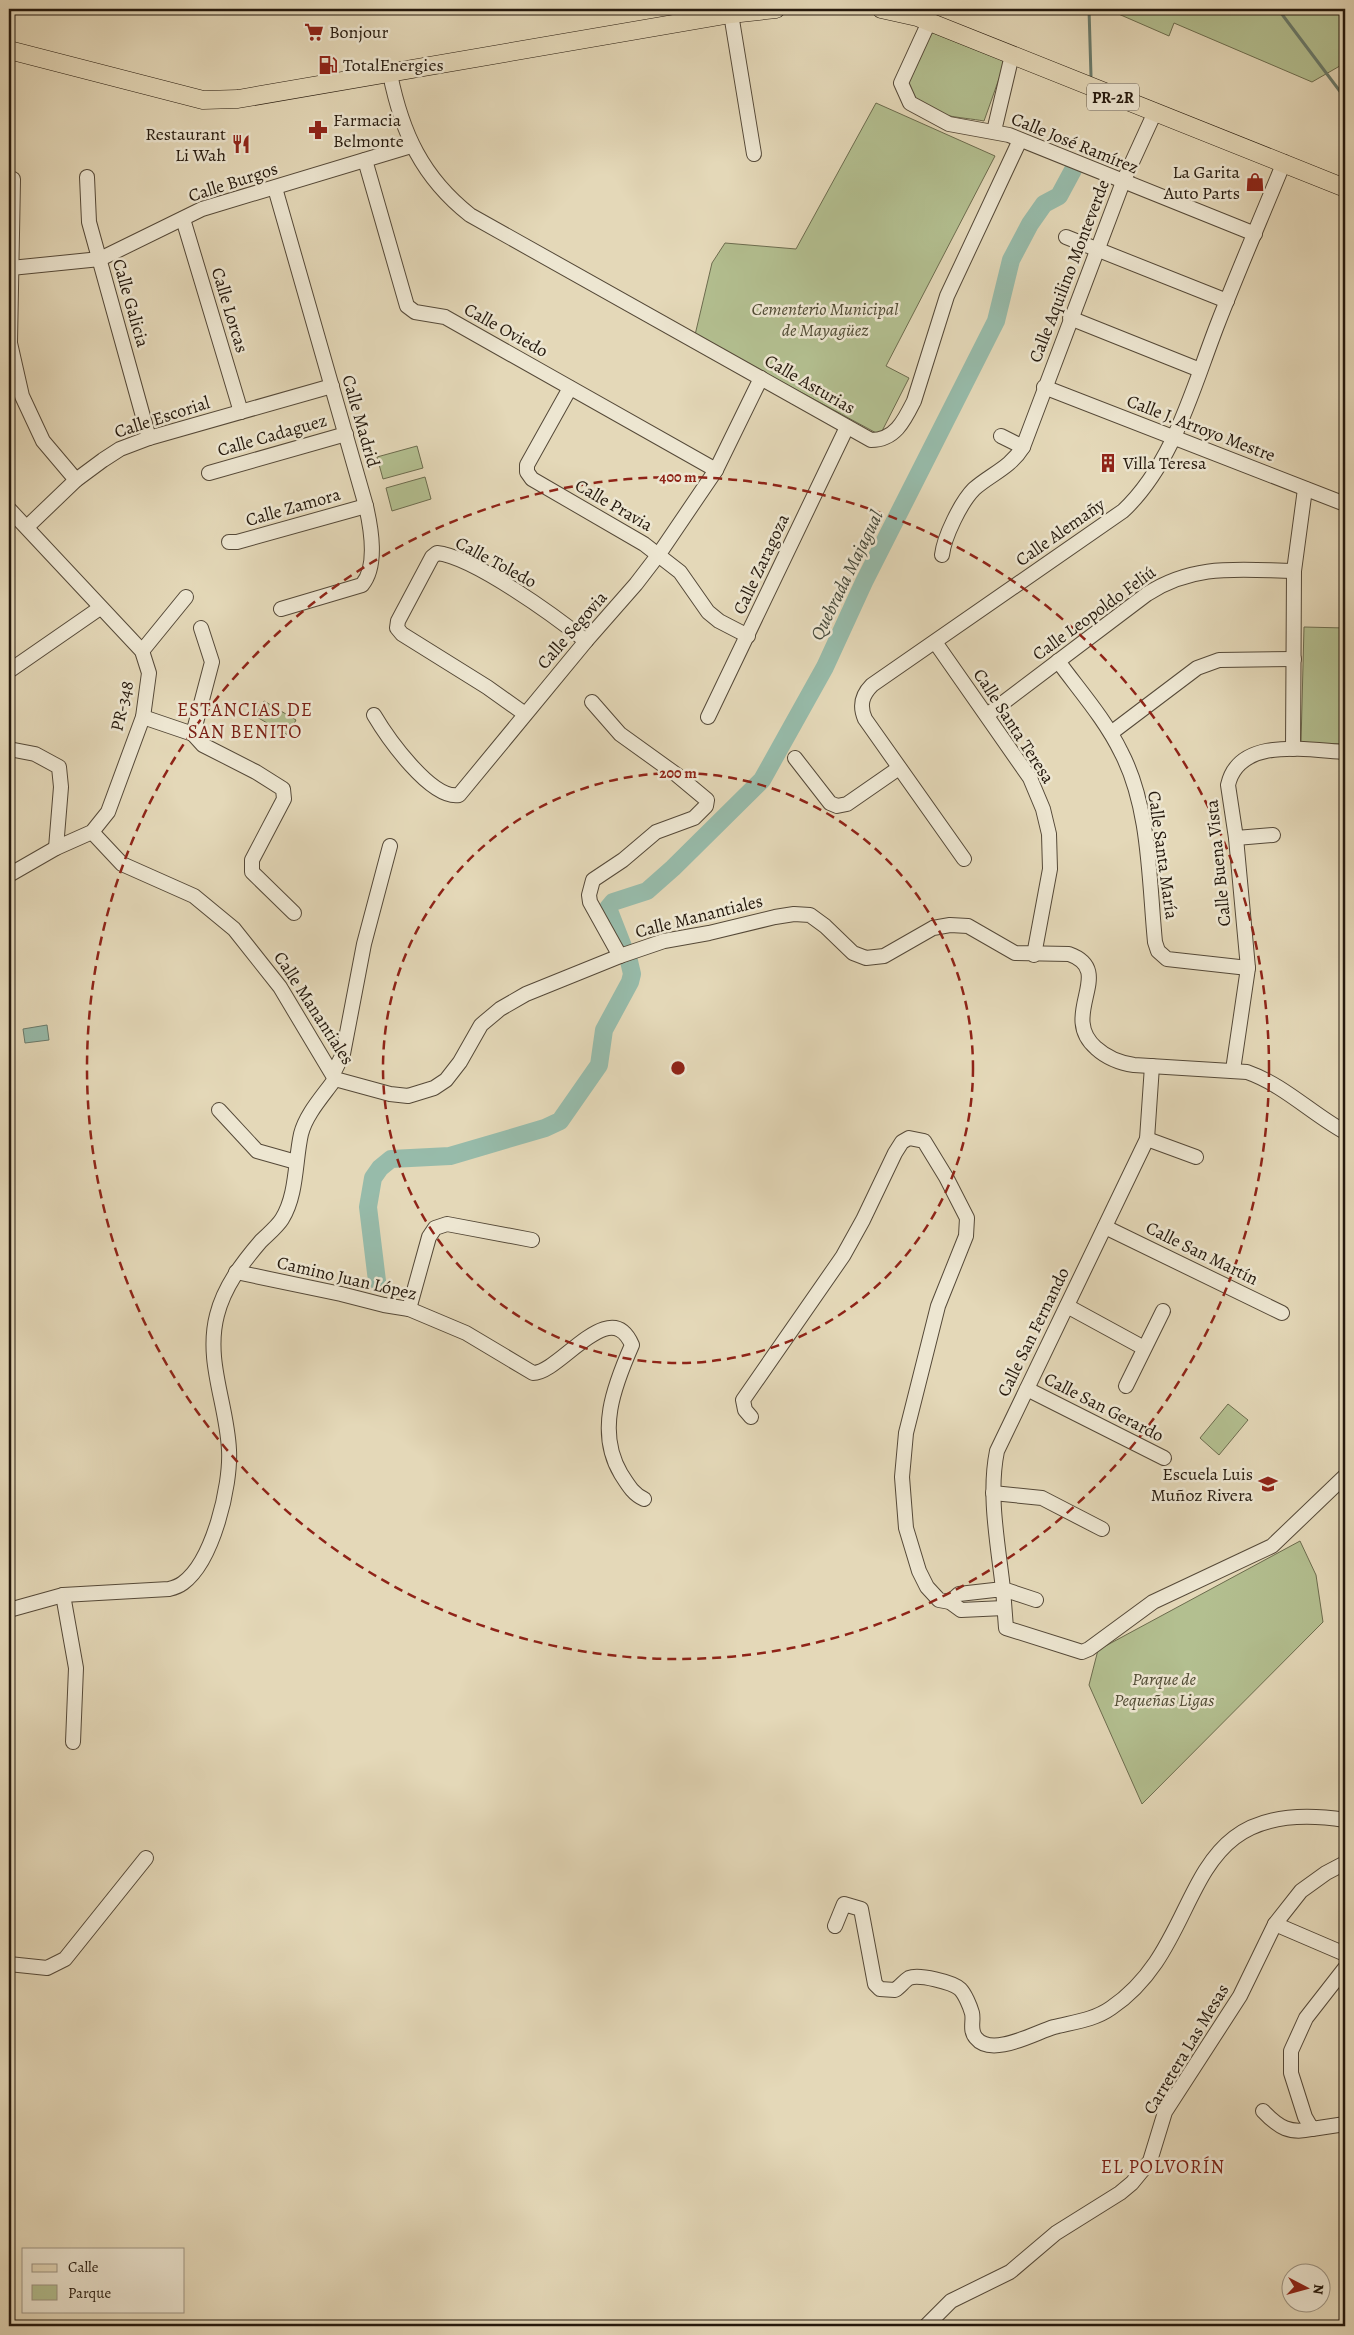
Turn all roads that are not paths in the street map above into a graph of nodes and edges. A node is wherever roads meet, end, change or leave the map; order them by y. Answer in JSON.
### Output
{"nodes":[{"id":1,"x":776,"y":9,"type":"edge"},
{"id":2,"x":881,"y":9,"type":"edge"},
{"id":3,"x":731,"y":14,"type":"junction"},
{"id":4,"x":919,"y":16,"type":"edge"},
{"id":5,"x":9,"y":50,"type":"edge"},
{"id":6,"x":1012,"y":55,"type":"junction"},
{"id":7,"x":390,"y":74,"type":"junction"},
{"id":8,"x":1155,"y":112,"type":"junction"},
{"id":9,"x":994,"y":131,"type":"junction"},
{"id":10,"x":1020,"y":140,"type":"junction"},
{"id":11,"x":411,"y":146,"type":"junction"},
{"id":12,"x":754,"y":154,"type":"dead end"},
{"id":13,"x":365,"y":160,"type":"junction"},
{"id":14,"x":1284,"y":162,"type":"junction"},
{"id":15,"x":87,"y":178,"type":"dead end"},
{"id":16,"x":13,"y":179,"type":"dead end"},
{"id":17,"x":1123,"y":182,"type":"junction"},
{"id":18,"x":275,"y":188,"type":"junction"},
{"id":19,"x":1345,"y":188,"type":"edge"},
{"id":20,"x":182,"y":219,"type":"junction"},
{"id":21,"x":1255,"y":234,"type":"junction"},
{"id":22,"x":1066,"y":237,"type":"dead end"},
{"id":23,"x":1097,"y":249,"type":"junction"},
{"id":24,"x":100,"y":260,"type":"junction"},
{"id":25,"x":11,"y":268,"type":"junction"},
{"id":26,"x":1227,"y":300,"type":"junction"},
{"id":27,"x":1070,"y":318,"type":"junction"},
{"id":28,"x":1200,"y":370,"type":"junction"},
{"id":29,"x":761,"y":378,"type":"junction"},
{"id":30,"x":332,"y":386,"type":"junction"},
{"id":31,"x":1044,"y":387,"type":"junction"},
{"id":32,"x":570,"y":388,"type":"junction"},
{"id":33,"x":241,"y":412,"type":"junction"},
{"id":34,"x":846,"y":427,"type":"junction"},
{"id":35,"x":346,"y":434,"type":"junction"},
{"id":36,"x":1001,"y":436,"type":"dead end"},
{"id":37,"x":150,"y":438,"type":"junction"},
{"id":38,"x":1174,"y":438,"type":"junction"},
{"id":39,"x":1023,"y":447,"type":"junction"},
{"id":40,"x":716,"y":470,"type":"junction"},
{"id":41,"x":209,"y":473,"type":"dead end"},
{"id":42,"x":76,"y":480,"type":"junction"},
{"id":43,"x":1305,"y":489,"type":"junction"},
{"id":44,"x":1345,"y":504,"type":"edge"},
{"id":45,"x":366,"y":506,"type":"junction"},
{"id":46,"x":9,"y":509,"type":"edge"},
{"id":47,"x":27,"y":527,"type":"junction"},
{"id":48,"x":229,"y":542,"type":"dead end"},
{"id":49,"x":659,"y":554,"type":"junction"},
{"id":50,"x":942,"y":555,"type":"dead end"},
{"id":51,"x":1294,"y":571,"type":"junction"},
{"id":52,"x":186,"y":596,"type":"dead end"},
{"id":53,"x":100,"y":608,"type":"junction"},
{"id":54,"x":282,"y":608,"type":"dead end"},
{"id":55,"x":202,"y":628,"type":"dead end"},
{"id":56,"x":748,"y":636,"type":"junction"},
{"id":57,"x":586,"y":641,"type":"junction"},
{"id":58,"x":935,"y":642,"type":"junction"},
{"id":59,"x":142,"y":651,"type":"junction"},
{"id":60,"x":1294,"y":659,"type":"junction"},
{"id":61,"x":1058,"y":661,"type":"junction"},
{"id":62,"x":9,"y":671,"type":"edge"},
{"id":63,"x":592,"y":702,"type":"dead end"},
{"id":64,"x":525,"y":714,"type":"junction"},
{"id":65,"x":374,"y":715,"type":"dead end"},
{"id":66,"x":987,"y":715,"type":"junction"},
{"id":67,"x":708,"y":716,"type":"dead end"},
{"id":68,"x":143,"y":717,"type":"junction"},
{"id":69,"x":1111,"y":733,"type":"junction"},
{"id":70,"x":194,"y":734,"type":"junction"},
{"id":71,"x":9,"y":749,"type":"edge"},
{"id":72,"x":1293,"y":750,"type":"junction"},
{"id":73,"x":1345,"y":752,"type":"edge"},
{"id":74,"x":795,"y":758,"type":"dead end"},
{"id":75,"x":899,"y":768,"type":"junction"},
{"id":76,"x":92,"y":832,"type":"junction"},
{"id":77,"x":1273,"y":835,"type":"dead end"},
{"id":78,"x":1236,"y":838,"type":"junction"},
{"id":79,"x":390,"y":846,"type":"dead end"},
{"id":80,"x":56,"y":848,"type":"junction"},
{"id":81,"x":964,"y":859,"type":"dead end"},
{"id":82,"x":9,"y":875,"type":"edge"},
{"id":83,"x":294,"y":913,"type":"dead end"},
{"id":84,"x":1034,"y":955,"type":"junction"},
{"id":85,"x":620,"y":956,"type":"junction"},
{"id":86,"x":1248,"y":968,"type":"junction"},
{"id":87,"x":1152,"y":1066,"type":"junction"},
{"id":88,"x":1233,"y":1070,"type":"junction"},
{"id":89,"x":334,"y":1077,"type":"junction"},
{"id":90,"x":219,"y":1110,"type":"dead end"},
{"id":91,"x":1345,"y":1132,"type":"edge"},
{"id":92,"x":1147,"y":1139,"type":"junction"},
{"id":93,"x":1196,"y":1157,"type":"dead end"},
{"id":94,"x":296,"y":1162,"type":"junction"},
{"id":95,"x":1105,"y":1227,"type":"junction"},
{"id":96,"x":532,"y":1240,"type":"dead end"},
{"id":97,"x":236,"y":1272,"type":"junction"},
{"id":98,"x":1067,"y":1306,"type":"junction"},
{"id":99,"x":409,"y":1309,"type":"junction"},
{"id":100,"x":1163,"y":1311,"type":"dead end"},
{"id":101,"x":1282,"y":1313,"type":"dead end"},
{"id":102,"x":1144,"y":1348,"type":"junction"},
{"id":103,"x":1126,"y":1386,"type":"dead end"},
{"id":104,"x":1027,"y":1389,"type":"junction"},
{"id":105,"x":751,"y":1417,"type":"dead end"},
{"id":106,"x":1164,"y":1458,"type":"dead end"},
{"id":107,"x":1345,"y":1476,"type":"edge"},
{"id":108,"x":993,"y":1493,"type":"junction"},
{"id":109,"x":644,"y":1500,"type":"dead end"},
{"id":110,"x":1102,"y":1528,"type":"dead end"},
{"id":111,"x":1003,"y":1589,"type":"junction"},
{"id":112,"x":63,"y":1595,"type":"junction"},
{"id":113,"x":1036,"y":1600,"type":"dead end"},
{"id":114,"x":950,"y":1602,"type":"junction"},
{"id":115,"x":1004,"y":1608,"type":"junction"},
{"id":116,"x":9,"y":1610,"type":"edge"},
{"id":117,"x":73,"y":1742,"type":"dead end"},
{"id":118,"x":1345,"y":1820,"type":"edge"},
{"id":119,"x":146,"y":1858,"type":"dead end"},
{"id":120,"x":1345,"y":1862,"type":"edge"},
{"id":121,"x":1275,"y":1924,"type":"junction"},
{"id":122,"x":835,"y":1926,"type":"dead end"},
{"id":123,"x":1345,"y":1954,"type":"edge"},
{"id":124,"x":9,"y":1964,"type":"edge"},
{"id":125,"x":1345,"y":1968,"type":"edge"},
{"id":126,"x":1263,"y":2112,"type":"dead end"},
{"id":127,"x":1345,"y":2124,"type":"edge"},
{"id":128,"x":1312,"y":2129,"type":"junction"},
{"id":129,"x":926,"y":2326,"type":"edge"}],
"edges":[{"from":1,"to":3,"type":"main road"},
{"from":2,"to":4,"type":"main road","number":"PR-2R"},
{"from":3,"to":7,"type":"main road"},
{"from":3,"to":12,"type":"street"},
{"from":4,"to":6,"type":"main road","number":"PR-2R"},
{"from":4,"to":9,"type":"street","name":"Calle José Ramírez"},
{"from":5,"to":7,"type":"main road"},
{"from":6,"to":8,"type":"main road","number":"PR-2R"},
{"from":6,"to":9,"type":"street"},
{"from":7,"to":11,"type":"street","name":"Calle Asturias"},
{"from":8,"to":14,"type":"main road","number":"PR-2R"},
{"from":8,"to":17,"type":"street","name":"Calle Aquilino Monteverde"},
{"from":9,"to":10,"type":"street","name":"Calle José Ramírez"},
{"from":10,"to":17,"type":"street","name":"Calle José Ramírez"},
{"from":10,"to":34,"type":"street","name":"Calle Asturias"},
{"from":11,"to":13,"type":"street","name":"Calle Burgos"},
{"from":11,"to":29,"type":"street","name":"Calle Asturias"},
{"from":13,"to":18,"type":"street","name":"Calle Burgos"},
{"from":13,"to":32,"type":"street","name":"Calle Oviedo"},
{"from":14,"to":19,"type":"main road","number":"PR-2R"},
{"from":14,"to":21,"type":"street","name":"Calle Alemañy"},
{"from":15,"to":24,"type":"street","name":"Calle Galicia"},
{"from":16,"to":25,"type":"street"},
{"from":17,"to":21,"type":"street","name":"Calle José Ramírez"},
{"from":17,"to":23,"type":"street","name":"Calle Aquilino Monteverde"},
{"from":18,"to":20,"type":"street","name":"Calle Burgos"},
{"from":18,"to":30,"type":"street","name":"Calle Madrid"},
{"from":20,"to":24,"type":"street","name":"Calle Burgos"},
{"from":20,"to":33,"type":"street","name":"Calle Lorcas"},
{"from":21,"to":26,"type":"street","name":"Calle Alemañy"},
{"from":22,"to":23,"type":"street"},
{"from":23,"to":26,"type":"street"},
{"from":23,"to":27,"type":"street","name":"Calle Aquilino Monteverde"},
{"from":24,"to":25,"type":"street","name":"Calle Burgos"},
{"from":24,"to":37,"type":"street","name":"Calle Galicia"},
{"from":25,"to":42,"type":"street"},
{"from":26,"to":28,"type":"street","name":"Calle Alemañy"},
{"from":27,"to":28,"type":"street"},
{"from":27,"to":31,"type":"street","name":"Calle Aquilino Monteverde"},
{"from":28,"to":38,"type":"street","name":"Calle Alemañy"},
{"from":29,"to":34,"type":"street","name":"Calle Asturias"},
{"from":29,"to":40,"type":"street","name":"Calle Segovia"},
{"from":30,"to":33,"type":"street","name":"Calle Escorial"},
{"from":30,"to":35,"type":"street","name":"Calle Madrid"},
{"from":31,"to":38,"type":"street","name":"Calle J. Arroyo Mestre"},
{"from":31,"to":39,"type":"street","name":"Calle Aquilino Monteverde"},
{"from":32,"to":40,"type":"street","name":"Calle Oviedo"},
{"from":32,"to":49,"type":"street","name":"Calle Pravia"},
{"from":33,"to":37,"type":"street","name":"Calle Escorial"},
{"from":34,"to":56,"type":"street","name":"Calle Zaragoza"},
{"from":35,"to":41,"type":"street","name":"Calle Cadaguez"},
{"from":35,"to":45,"type":"street","name":"Calle Madrid"},
{"from":36,"to":39,"type":"street"},
{"from":37,"to":42,"type":"street","name":"Calle Escorial"},
{"from":38,"to":43,"type":"street","name":"Calle J. Arroyo Mestre"},
{"from":38,"to":58,"type":"street","name":"Calle Alemañy"},
{"from":39,"to":50,"type":"street","name":"Calle Aquilino Monteverde"},
{"from":40,"to":49,"type":"street","name":"Calle Segovia"},
{"from":42,"to":47,"type":"street","name":"Calle Escorial"},
{"from":43,"to":44,"type":"street","name":"Calle J. Arroyo Mestre"},
{"from":43,"to":51,"type":"street"},
{"from":45,"to":48,"type":"street","name":"Calle Zamora"},
{"from":45,"to":54,"type":"street","name":"Calle Madrid"},
{"from":46,"to":47,"type":"street","name":"PR-348","number":"PR-348"},
{"from":47,"to":53,"type":"street","name":"PR-348","number":"PR-348"},
{"from":49,"to":56,"type":"street","name":"Calle Pravia"},
{"from":49,"to":57,"type":"street","name":"Calle Segovia"},
{"from":51,"to":60,"type":"street"},
{"from":51,"to":61,"type":"street","name":"Calle Leopoldo Feliú"},
{"from":52,"to":59,"type":"street"},
{"from":53,"to":59,"type":"street","name":"PR-348","number":"PR-348"},
{"from":53,"to":62,"type":"street"},
{"from":55,"to":70,"type":"street"},
{"from":56,"to":67,"type":"street","name":"Calle Zaragoza"},
{"from":57,"to":64,"type":"street","name":"Calle Segovia"},
{"from":57,"to":64,"type":"street","name":"Calle Toledo"},
{"from":58,"to":66,"type":"street","name":"Calle Santa Teresa"},
{"from":58,"to":75,"type":"street","name":"Calle Alemañy"},
{"from":59,"to":68,"type":"street","name":"PR-348","number":"PR-348"},
{"from":60,"to":69,"type":"street"},
{"from":60,"to":72,"type":"street"},
{"from":61,"to":66,"type":"street","name":"Calle Leopoldo Feliú"},
{"from":61,"to":69,"type":"street","name":"Calle Santa María"},
{"from":63,"to":85,"type":"street"},
{"from":64,"to":65,"type":"street","name":"Calle Segovia"},
{"from":66,"to":84,"type":"street","name":"Calle Santa Teresa"},
{"from":68,"to":70,"type":"street"},
{"from":68,"to":76,"type":"street","name":"PR-348","number":"PR-348"},
{"from":69,"to":86,"type":"street","name":"Calle Santa María"},
{"from":70,"to":83,"type":"street"},
{"from":71,"to":80,"type":"street"},
{"from":72,"to":73,"type":"street","name":"Calle Buena Vista"},
{"from":72,"to":78,"type":"street","name":"Calle Buena Vista"},
{"from":74,"to":75,"type":"street"},
{"from":75,"to":81,"type":"street","name":"Calle Alemañy"},
{"from":76,"to":80,"type":"street","name":"PR-348","number":"PR-348"},
{"from":76,"to":89,"type":"street","name":"Calle Manantiales"},
{"from":77,"to":78,"type":"street"},
{"from":78,"to":86,"type":"street","name":"Calle Buena Vista"},
{"from":79,"to":89,"type":"street"},
{"from":80,"to":82,"type":"street","name":"PR-348","number":"PR-348"},
{"from":84,"to":85,"type":"street","name":"Calle Manantiales"},
{"from":84,"to":87,"type":"street","name":"Calle Manantiales"},
{"from":85,"to":89,"type":"street","name":"Calle Manantiales"},
{"from":86,"to":88,"type":"street","name":"Calle Buena Vista"},
{"from":87,"to":88,"type":"street","name":"Calle Manantiales"},
{"from":87,"to":92,"type":"street","name":"Calle San Fernando"},
{"from":88,"to":91,"type":"street","name":"Calle Manantiales"},
{"from":89,"to":94,"type":"street"},
{"from":90,"to":94,"type":"street"},
{"from":92,"to":93,"type":"street"},
{"from":92,"to":95,"type":"street","name":"Calle San Fernando"},
{"from":94,"to":97,"type":"street"},
{"from":95,"to":98,"type":"street","name":"Calle San Fernando"},
{"from":95,"to":101,"type":"street","name":"Calle San Martín"},
{"from":96,"to":99,"type":"street"},
{"from":97,"to":99,"type":"street","name":"Camino Juan López"},
{"from":97,"to":112,"type":"street"},
{"from":98,"to":102,"type":"street"},
{"from":98,"to":104,"type":"street","name":"Calle San Fernando"},
{"from":99,"to":109,"type":"street","name":"Camino Juan López"},
{"from":100,"to":102,"type":"street"},
{"from":102,"to":103,"type":"street"},
{"from":104,"to":106,"type":"street","name":"Calle San Gerardo"},
{"from":104,"to":108,"type":"street","name":"Calle San Fernando"},
{"from":105,"to":114,"type":"street"},
{"from":107,"to":115,"type":"street","name":"Calle San Fernando"},
{"from":108,"to":110,"type":"street"},
{"from":108,"to":111,"type":"street","name":"Calle San Fernando"},
{"from":111,"to":113,"type":"street"},
{"from":111,"to":114,"type":"street"},
{"from":111,"to":115,"type":"street","name":"Calle San Fernando"},
{"from":112,"to":116,"type":"street"},
{"from":112,"to":117,"type":"street"},
{"from":114,"to":115,"type":"street"},
{"from":118,"to":122,"type":"street"},
{"from":119,"to":124,"type":"street"},
{"from":120,"to":121,"type":"street","name":"Carretera Las Mesas"},
{"from":121,"to":123,"type":"street"},
{"from":121,"to":129,"type":"street","name":"Carretera Las Mesas"},
{"from":125,"to":128,"type":"street"},
{"from":126,"to":128,"type":"street"},
{"from":127,"to":128,"type":"street"}]}
